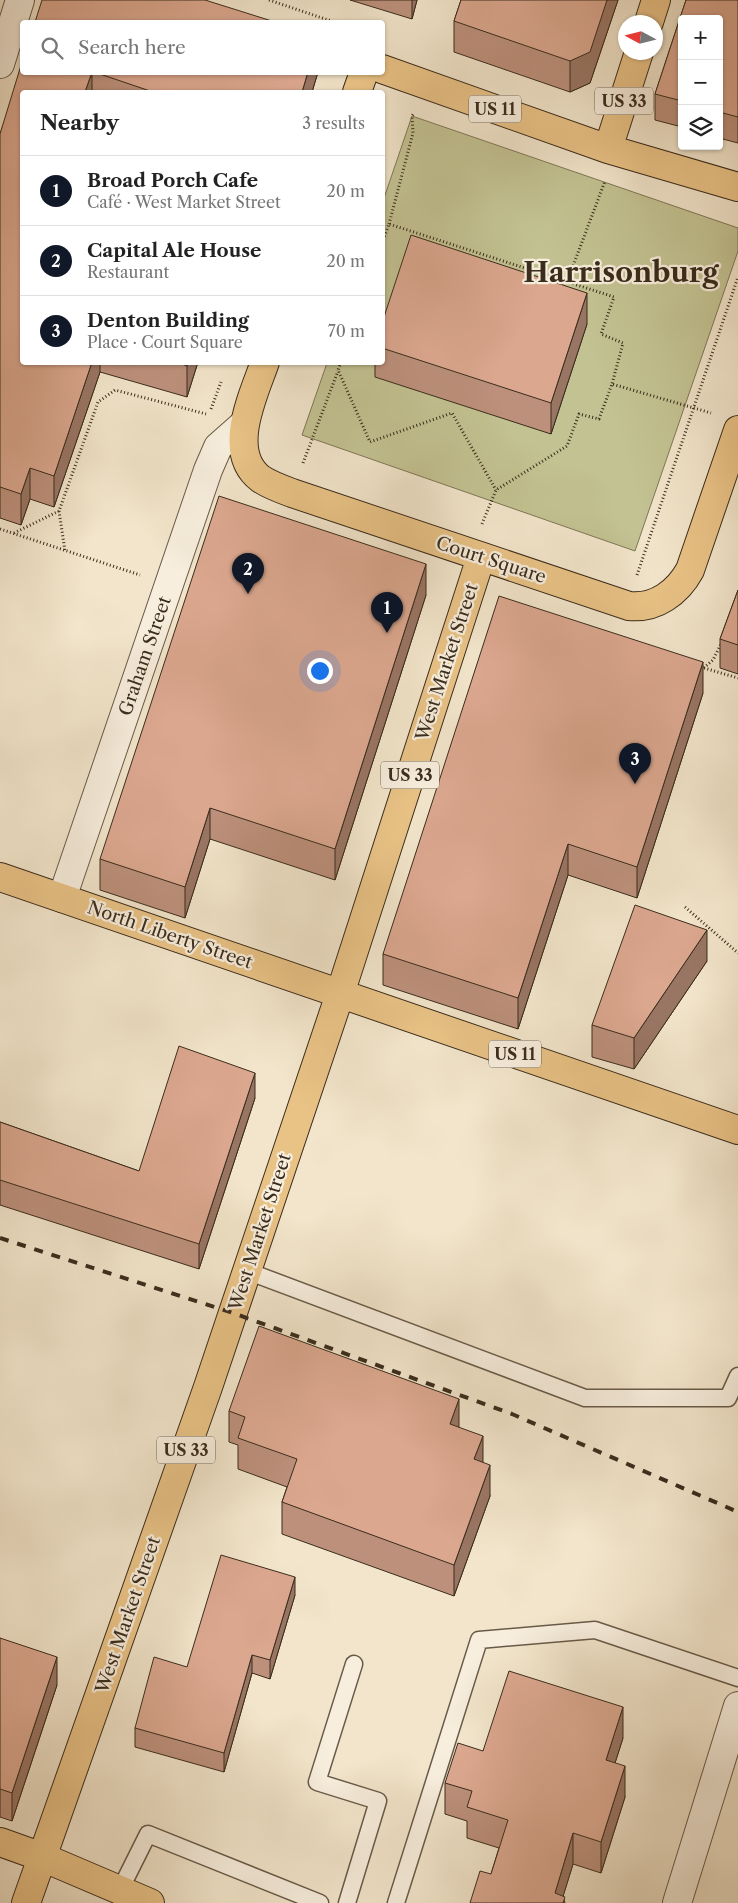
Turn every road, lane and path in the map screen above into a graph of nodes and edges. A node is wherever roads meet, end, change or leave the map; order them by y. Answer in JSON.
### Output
{"nodes":[{"id":1,"x":20,"y":0,"type":"edge"},
{"id":2,"x":269,"y":0,"type":"edge"},
{"id":3,"x":656,"y":0,"type":"edge"},
{"id":4,"x":651,"y":15,"type":"edge"},
{"id":5,"x":328,"y":20,"type":"edge"},
{"id":6,"x":637,"y":60,"type":"edge"},
{"id":7,"x":0,"y":64,"type":"edge"},
{"id":8,"x":385,"y":70,"type":"edge"},
{"id":9,"x":363,"y":75,"type":"edge"},
{"id":10,"x":358,"y":90,"type":"edge"},
{"id":11,"x":412,"y":116,"type":"dead end"},
{"id":12,"x":612,"y":150,"type":"junction"},
{"id":13,"x":738,"y":187,"type":"edge"},
{"id":14,"x":389,"y":224,"type":"junction"},
{"id":15,"x":385,"y":235,"type":"edge"},
{"id":16,"x":738,"y":277,"type":"edge"},
{"id":17,"x":568,"y":282,"type":"junction"},
{"id":18,"x":264,"y":365,"type":"edge"},
{"id":19,"x":340,"y":365,"type":"edge"},
{"id":20,"x":338,"y":370,"type":"junction"},
{"id":21,"x":612,"y":384,"type":"junction"},
{"id":22,"x":693,"y":408,"type":"junction"},
{"id":23,"x":209,"y":414,"type":"dead end"},
{"id":24,"x":729,"y":423,"type":"edge"},
{"id":25,"x":244,"y":424,"type":"junction"},
{"id":26,"x":496,"y":490,"type":"junction"},
{"id":27,"x":292,"y":494,"type":"junction"},
{"id":28,"x":59,"y":511,"type":"junction"},
{"id":29,"x":482,"y":526,"type":"dead end"},
{"id":30,"x":0,"y":529,"type":"edge"},
{"id":31,"x":13,"y":534,"type":"junction"},
{"id":32,"x":65,"y":550,"type":"junction"},
{"id":33,"x":481,"y":557,"type":"junction"},
{"id":34,"x":141,"y":575,"type":"dead end"},
{"id":35,"x":635,"y":583,"type":"dead end"},
{"id":36,"x":722,"y":642,"type":"edge"},
{"id":37,"x":704,"y":668,"type":"junction"},
{"id":38,"x":695,"y":672,"type":"edge"},
{"id":39,"x":738,"y":678,"type":"edge"},
{"id":40,"x":0,"y":877,"type":"edge"},
{"id":41,"x":62,"y":898,"type":"junction"},
{"id":42,"x":685,"y":907,"type":"dead end"},
{"id":43,"x":738,"y":953,"type":"edge"},
{"id":44,"x":340,"y":994,"type":"junction"},
{"id":45,"x":738,"y":1130,"type":"edge"},
{"id":46,"x":247,"y":1271,"type":"junction"},
{"id":47,"x":738,"y":1376,"type":"edge"},
{"id":48,"x":354,"y":1664,"type":"dead end"},
{"id":49,"x":738,"y":1678,"type":"edge"},
{"id":50,"x":738,"y":1706,"type":"edge"},
{"id":51,"x":0,"y":1842,"type":"edge"},
{"id":52,"x":42,"y":1857,"type":"junction"},
{"id":53,"x":120,"y":1890,"type":"junction"},
{"id":54,"x":26,"y":1903,"type":"edge"},
{"id":55,"x":150,"y":1903,"type":"edge"},
{"id":56,"x":320,"y":1903,"type":"edge"},
{"id":57,"x":347,"y":1903,"type":"edge"},
{"id":58,"x":396,"y":1903,"type":"edge"},
{"id":59,"x":677,"y":1903,"type":"edge"}],
"edges":[{"from":1,"to":7,"type":"street"},
{"from":2,"to":5,"type":"path"},
{"from":3,"to":4,"type":"main road"},
{"from":6,"to":12,"type":"main road","number":"US 33"},
{"from":8,"to":12,"type":"main road","number":"US 11"},
{"from":9,"to":10,"type":"main road"},
{"from":11,"to":14,"type":"path"},
{"from":12,"to":13,"type":"main road","number":"US 11"},
{"from":12,"to":17,"type":"path"},
{"from":14,"to":15,"type":"path"},
{"from":14,"to":17,"type":"path"},
{"from":16,"to":22,"type":"path"},
{"from":17,"to":21,"type":"path"},
{"from":18,"to":25,"type":"main road","name":"Court Square"},
{"from":19,"to":20,"type":"path"},
{"from":20,"to":26,"type":"path"},
{"from":20,"to":27,"type":"path"},
{"from":21,"to":22,"type":"path"},
{"from":21,"to":26,"type":"path"},
{"from":22,"to":24,"type":"path"},
{"from":22,"to":35,"type":"path"},
{"from":23,"to":28,"type":"path"},
{"from":24,"to":33,"type":"main road","name":"Court Square"},
{"from":25,"to":27,"type":"main road","name":"Court Square"},
{"from":25,"to":41,"type":"street","name":"Graham Street"},
{"from":26,"to":29,"type":"path"},
{"from":27,"to":33,"type":"main road","name":"Court Square"},
{"from":28,"to":31,"type":"path"},
{"from":28,"to":32,"type":"path"},
{"from":30,"to":31,"type":"path"},
{"from":31,"to":32,"type":"path"},
{"from":32,"to":34,"type":"path"},
{"from":33,"to":44,"type":"main road","name":"West Market Street","number":"US 33"},
{"from":36,"to":37,"type":"path"},
{"from":37,"to":38,"type":"path"},
{"from":37,"to":39,"type":"path"},
{"from":40,"to":41,"type":"main road","name":"North Liberty Street","number":"US 11"},
{"from":41,"to":44,"type":"main road","name":"North Liberty Street","number":"US 11"},
{"from":42,"to":43,"type":"path"},
{"from":44,"to":45,"type":"main road","number":"US 11"},
{"from":44,"to":46,"type":"main road","name":"West Market Street","number":"US 33"},
{"from":46,"to":47,"type":"lane"},
{"from":46,"to":52,"type":"main road","name":"West Market Street","number":"US 33"},
{"from":48,"to":57,"type":"lane"},
{"from":49,"to":58,"type":"lane"},
{"from":50,"to":59,"type":"street"},
{"from":51,"to":52,"type":"main road"},
{"from":52,"to":53,"type":"main road"},
{"from":52,"to":54,"type":"main road","name":"West Market Street","number":"US 33"},
{"from":53,"to":55,"type":"main road"},
{"from":53,"to":56,"type":"lane"}]}
